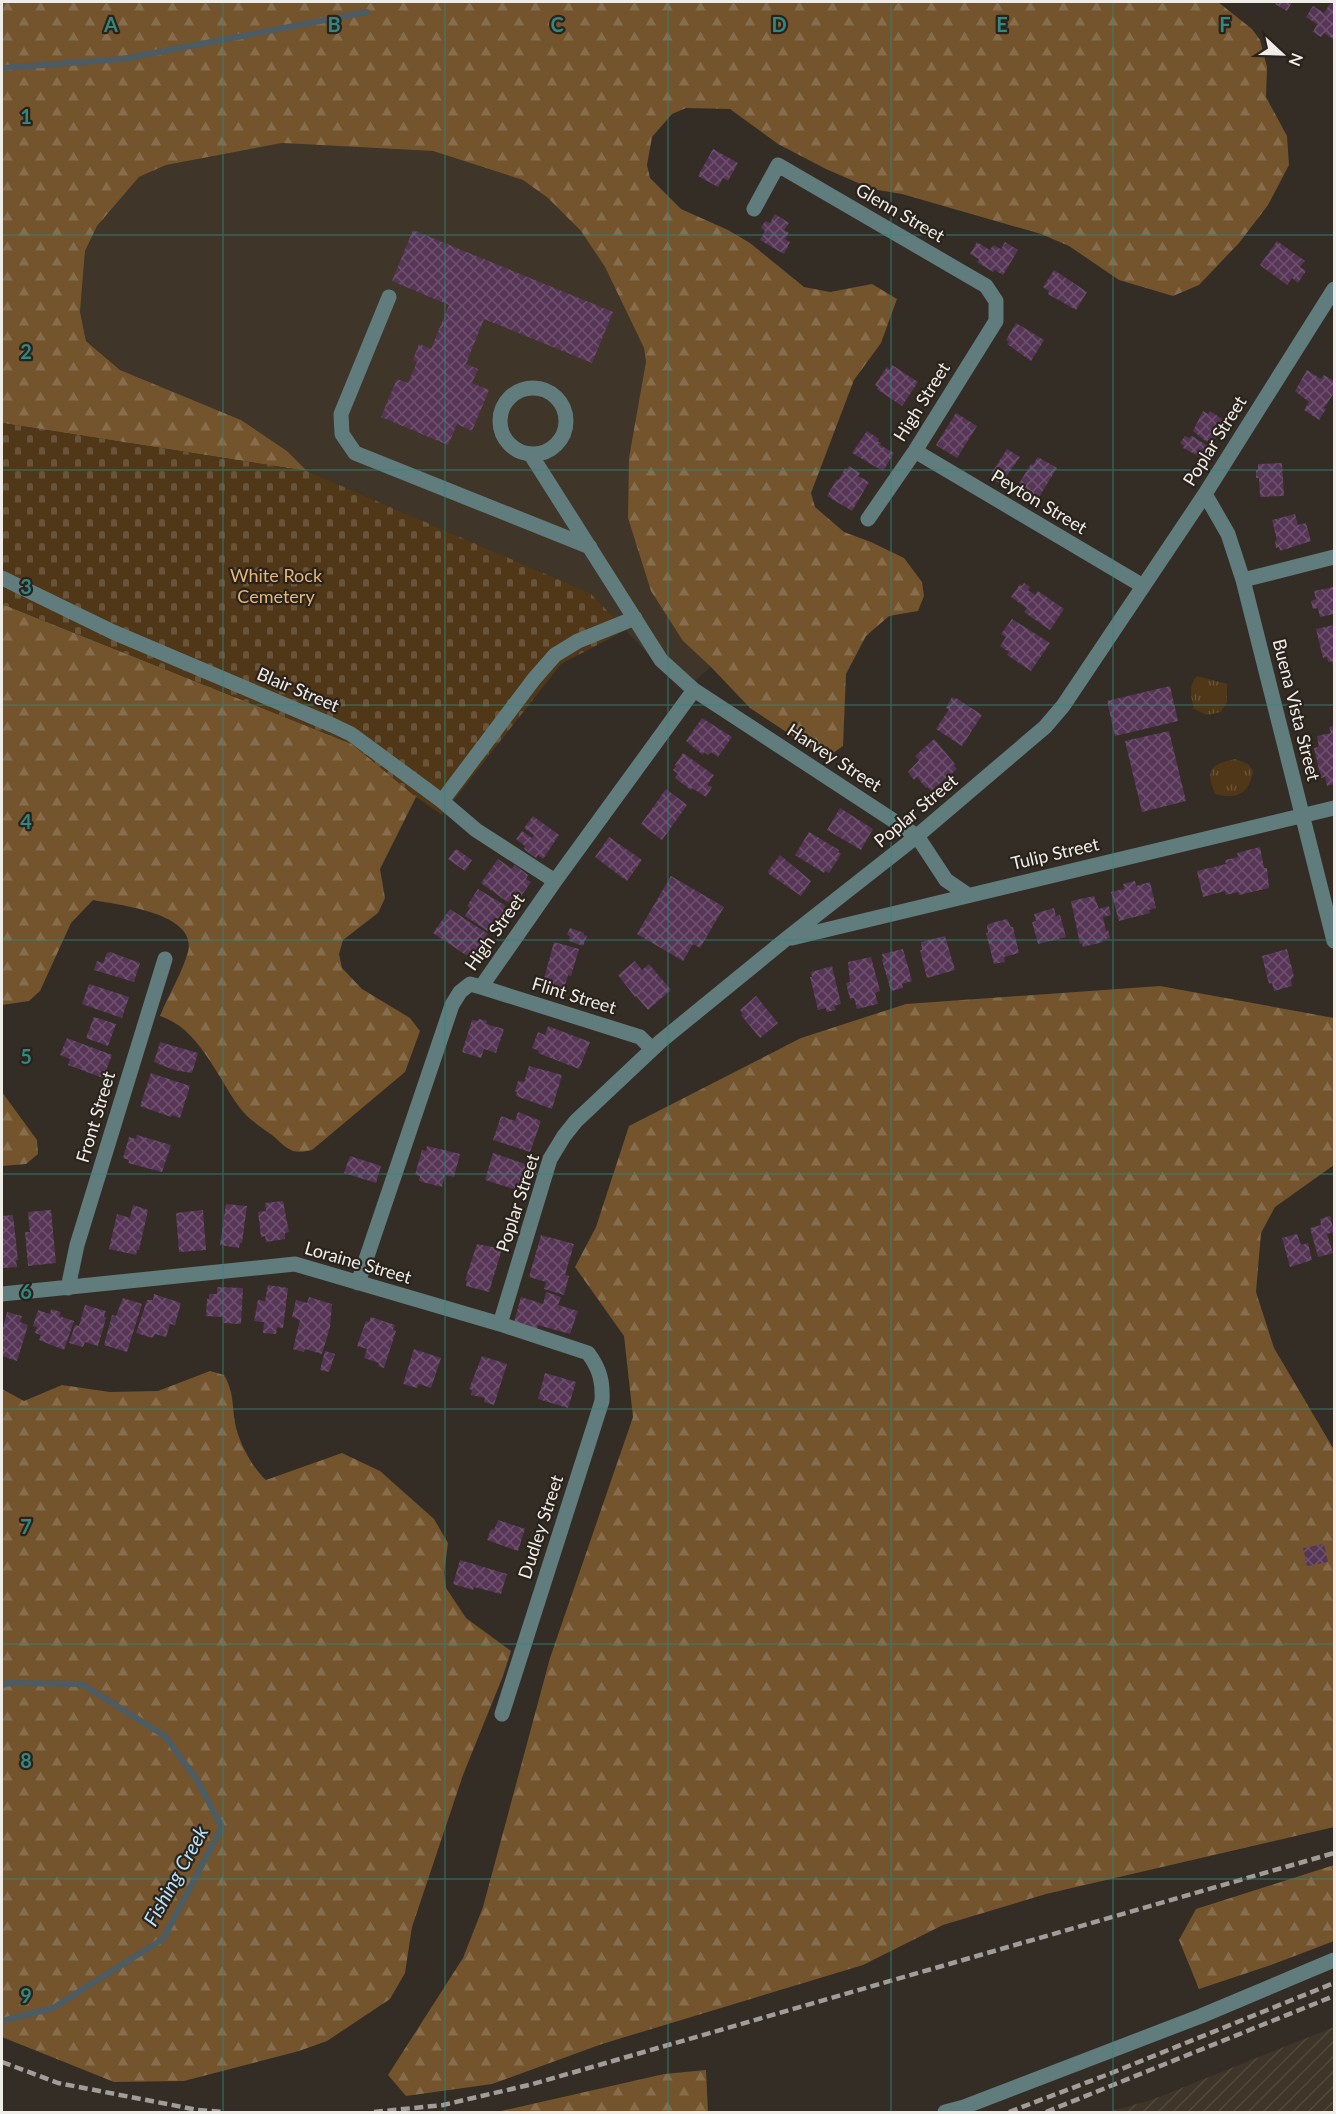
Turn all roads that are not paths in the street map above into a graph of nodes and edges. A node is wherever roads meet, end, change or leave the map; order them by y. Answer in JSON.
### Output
{"nodes":[{"id":1,"x":754,"y":209,"type":"dead end"},
{"id":2,"x":1335,"y":289,"type":"edge"},
{"id":3,"x":389,"y":297,"type":"dead end"},
{"id":4,"x":996,"y":301,"type":"joint"},
{"id":5,"x":915,"y":451,"type":"junction"},
{"id":6,"x":531,"y":455,"type":"junction"},
{"id":7,"x":1205,"y":494,"type":"junction"},
{"id":8,"x":868,"y":519,"type":"dead end"},
{"id":9,"x":590,"y":547,"type":"junction"},
{"id":10,"x":1335,"y":557,"type":"edge"},
{"id":11,"x":2,"y":579,"type":"edge"},
{"id":12,"x":1243,"y":580,"type":"junction"},
{"id":13,"x":1143,"y":586,"type":"junction"},
{"id":14,"x":634,"y":618,"type":"junction"},
{"id":15,"x":694,"y":690,"type":"junction"},
{"id":16,"x":442,"y":801,"type":"junction"},
{"id":17,"x":1335,"y":808,"type":"edge"},
{"id":18,"x":1303,"y":816,"type":"junction"},
{"id":19,"x":917,"y":836,"type":"junction"},
{"id":20,"x":555,"y":880,"type":"junction"},
{"id":21,"x":968,"y":895,"type":"junction"},
{"id":22,"x":786,"y":939,"type":"junction"},
{"id":23,"x":1335,"y":941,"type":"edge"},
{"id":24,"x":165,"y":959,"type":"dead end"},
{"id":25,"x":481,"y":987,"type":"junction"},
{"id":26,"x":652,"y":1049,"type":"junction"},
{"id":27,"x":358,"y":1283,"type":"junction"},
{"id":28,"x":68,"y":1288,"type":"junction"},
{"id":29,"x":2,"y":1294,"type":"edge"},
{"id":30,"x":500,"y":1324,"type":"junction"},
{"id":31,"x":588,"y":1353,"type":"joint"},
{"id":32,"x":502,"y":1714,"type":"dead end"},
{"id":33,"x":1335,"y":1960,"type":"edge"},
{"id":34,"x":945,"y":2112,"type":"edge"}],
"edges":[{"from":1,"to":4,"type":"street","name":"Glenn Street"},
{"from":2,"to":7,"type":"street","name":"Poplar Street"},
{"from":3,"to":9,"type":"street"},
{"from":4,"to":5,"type":"street","name":"High Street"},
{"from":5,"to":8,"type":"street","name":"High Street"},
{"from":5,"to":13,"type":"street","name":"Peyton Street"},
{"from":6,"to":6,"type":"street"},
{"from":6,"to":9,"type":"street","name":"Harvey Street"},
{"from":7,"to":12,"type":"street","name":"Buena Vista Street"},
{"from":7,"to":13,"type":"street","name":"Poplar Street"},
{"from":9,"to":14,"type":"street","name":"Harvey Street"},
{"from":10,"to":12,"type":"street"},
{"from":11,"to":16,"type":"street","name":"Blair Street"},
{"from":12,"to":18,"type":"street","name":"Buena Vista Street"},
{"from":13,"to":19,"type":"street","name":"Poplar Street"},
{"from":14,"to":15,"type":"street","name":"Harvey Street"},
{"from":14,"to":16,"type":"street"},
{"from":15,"to":19,"type":"street","name":"Harvey Street"},
{"from":15,"to":20,"type":"street","name":"High Street"},
{"from":16,"to":20,"type":"street","name":"Blair Street"},
{"from":17,"to":18,"type":"street","name":"Tulip Street"},
{"from":18,"to":21,"type":"street","name":"Tulip Street"},
{"from":18,"to":23,"type":"street","name":"Buena Vista Street"},
{"from":19,"to":21,"type":"street","name":"Harvey Street"},
{"from":19,"to":22,"type":"street","name":"Poplar Street"},
{"from":20,"to":25,"type":"street","name":"High Street"},
{"from":21,"to":22,"type":"street","name":"Tulip Street"},
{"from":22,"to":26,"type":"street","name":"Poplar Street"},
{"from":24,"to":28,"type":"street","name":"Front Street"},
{"from":25,"to":26,"type":"street","name":"Flint Street"},
{"from":25,"to":27,"type":"street","name":"High Street"},
{"from":26,"to":30,"type":"street","name":"Poplar Street"},
{"from":27,"to":28,"type":"street","name":"Loraine Street"},
{"from":27,"to":30,"type":"street","name":"Loraine Street"},
{"from":28,"to":29,"type":"street","name":"Loraine Street"},
{"from":30,"to":31,"type":"street","name":"Loraine Street"},
{"from":31,"to":32,"type":"street","name":"Dudley Street"},
{"from":33,"to":34,"type":"street"}]}
